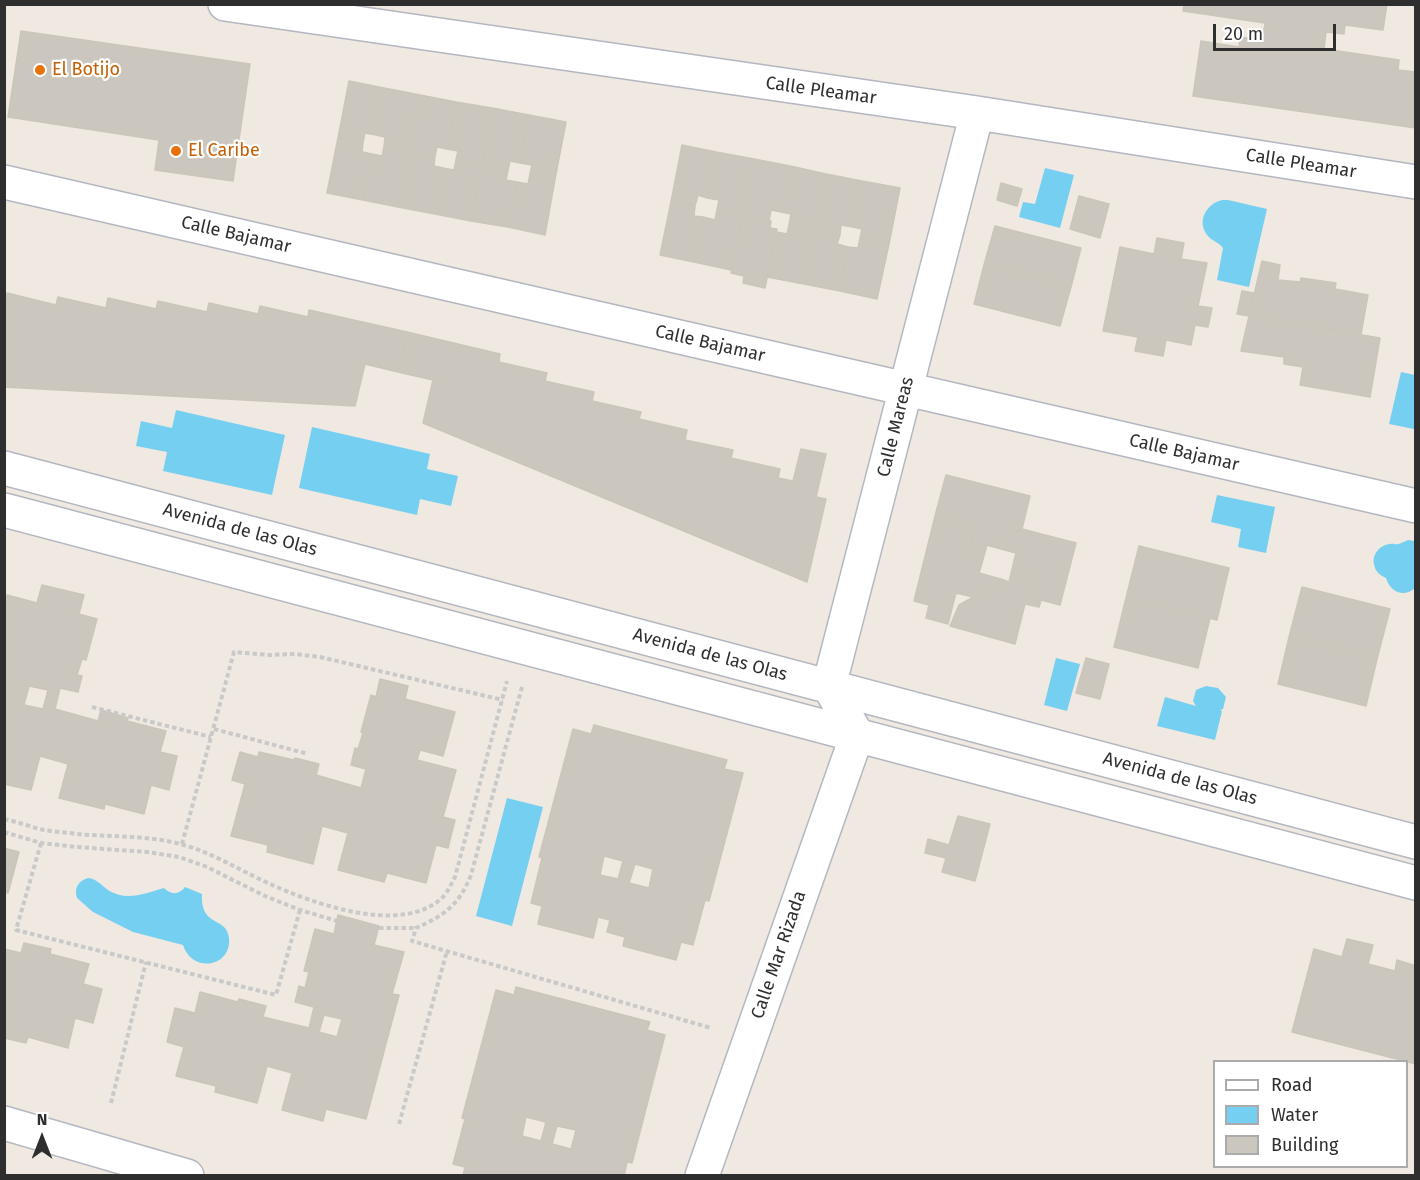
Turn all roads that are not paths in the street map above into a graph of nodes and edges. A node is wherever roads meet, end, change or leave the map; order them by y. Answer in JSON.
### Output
{"nodes":[{"id":1,"x":225,"y":4,"type":"edge"},
{"id":2,"x":977,"y":113,"type":"junction"},
{"id":3,"x":4,"y":182,"type":"edge"},
{"id":4,"x":1416,"y":182,"type":"edge"},
{"id":5,"x":906,"y":388,"type":"junction"},
{"id":6,"x":4,"y":468,"type":"edge"},
{"id":7,"x":1416,"y":506,"type":"edge"},
{"id":8,"x":4,"y":510,"type":"edge"},
{"id":9,"x":829,"y":686,"type":"junction"},
{"id":10,"x":857,"y":735,"type":"junction"},
{"id":11,"x":1416,"y":842,"type":"edge"},
{"id":12,"x":1416,"y":883,"type":"edge"},
{"id":13,"x":4,"y":1123,"type":"edge"},
{"id":14,"x":187,"y":1176,"type":"edge"},
{"id":15,"x":702,"y":1176,"type":"edge"}],
"edges":[{"from":1,"to":2,"type":"street","name":"Calle Pleamar"},
{"from":2,"to":4,"type":"street","name":"Calle Pleamar"},
{"from":2,"to":5,"type":"street","name":"Calle Mareas"},
{"from":3,"to":5,"type":"street","name":"Calle Bajamar"},
{"from":5,"to":7,"type":"street","name":"Calle Bajamar"},
{"from":5,"to":9,"type":"street","name":"Calle Mareas"},
{"from":6,"to":9,"type":"street","name":"Avenida de las Olas"},
{"from":8,"to":10,"type":"street"},
{"from":9,"to":10,"type":"street"},
{"from":9,"to":11,"type":"street","name":"Avenida de las Olas"},
{"from":10,"to":12,"type":"street"},
{"from":10,"to":15,"type":"street","name":"Calle Mar Rizada"},
{"from":13,"to":14,"type":"street"}]}
